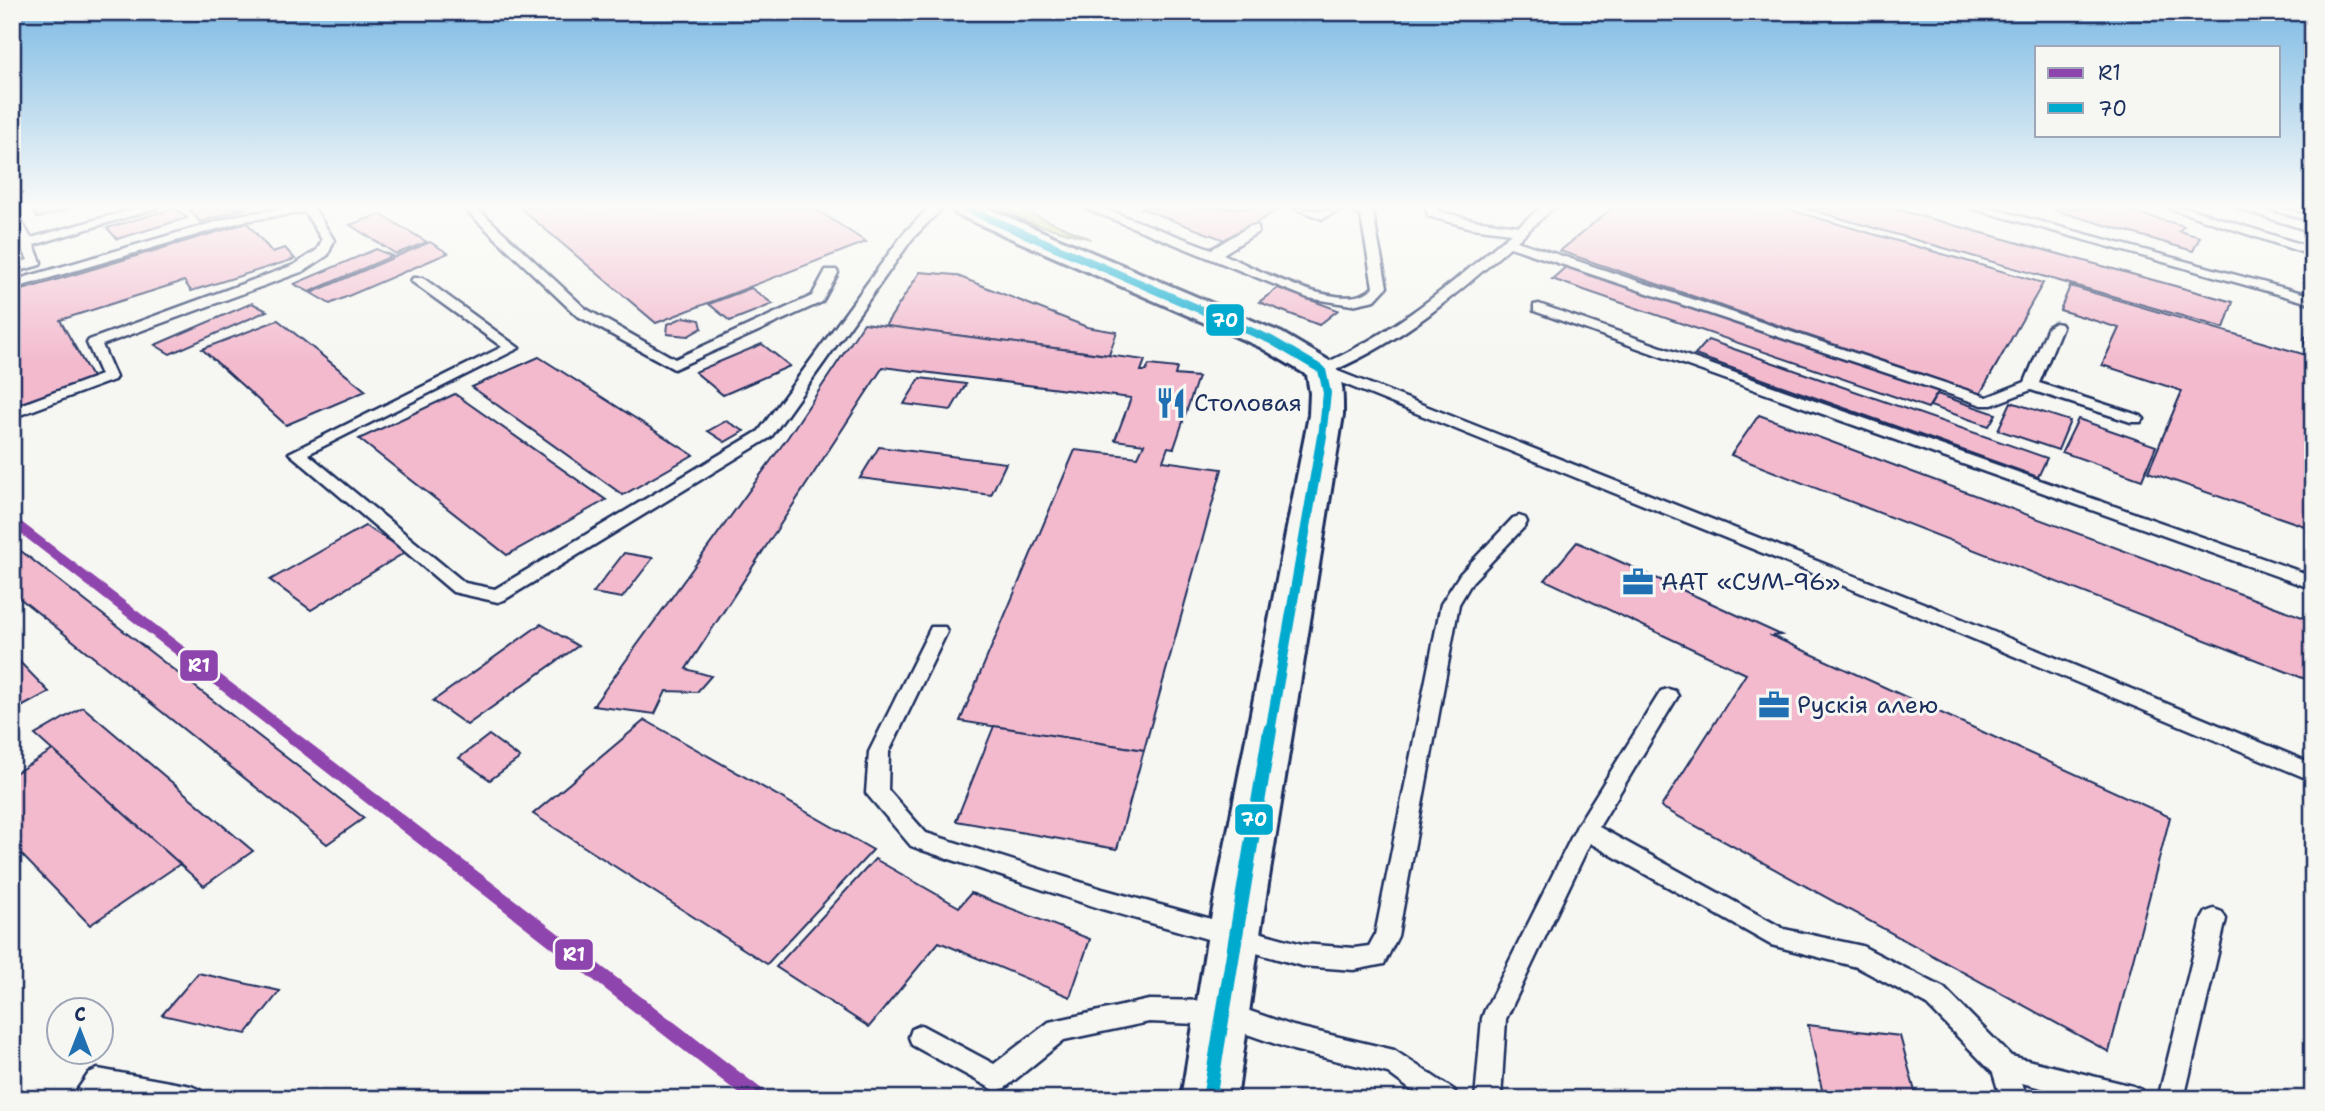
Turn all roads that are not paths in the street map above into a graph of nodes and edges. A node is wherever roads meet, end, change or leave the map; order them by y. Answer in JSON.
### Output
{"nodes":[{"id":1,"x":34,"y":260,"type":"edge"},
{"id":2,"x":99,"y":260,"type":"edge"},
{"id":3,"x":312,"y":260,"type":"edge"},
{"id":4,"x":525,"y":260,"type":"edge"},
{"id":5,"x":891,"y":260,"type":"edge"},
{"id":6,"x":1085,"y":260,"type":"edge"},
{"id":7,"x":1227,"y":260,"type":"edge"},
{"id":8,"x":1375,"y":260,"type":"edge"},
{"id":9,"x":1485,"y":260,"type":"edge"},
{"id":10,"x":1561,"y":260,"type":"edge"},
{"id":11,"x":2166,"y":260,"type":"edge"},
{"id":12,"x":12,"y":269,"type":"edge"},
{"id":13,"x":831,"y":273,"type":"dead end"},
{"id":14,"x":418,"y":281,"type":"dead end"},
{"id":15,"x":12,"y":285,"type":"edge"},
{"id":16,"x":2313,"y":300,"type":"edge"},
{"id":17,"x":1539,"y":308,"type":"dead end"},
{"id":18,"x":2054,"y":327,"type":"dead end"},
{"id":19,"x":1322,"y":370,"type":"junction"},
{"id":20,"x":2031,"y":385,"type":"junction"},
{"id":21,"x":12,"y":413,"type":"edge"},
{"id":22,"x":2136,"y":419,"type":"dead end"},
{"id":23,"x":1519,"y":522,"type":"dead end"},
{"id":24,"x":2313,"y":583,"type":"edge"},
{"id":25,"x":938,"y":632,"type":"dead end"},
{"id":26,"x":1668,"y":696,"type":"dead end"},
{"id":27,"x":2313,"y":773,"type":"edge"},
{"id":28,"x":1586,"y":830,"type":"junction"},
{"id":29,"x":2214,"y":919,"type":"dead end"},
{"id":30,"x":1234,"y":934,"type":"junction"},
{"id":31,"x":1221,"y":1013,"type":"junction"},
{"id":32,"x":921,"y":1037,"type":"dead end"},
{"id":33,"x":2004,"y":1066,"type":"junction"},
{"id":34,"x":84,"y":1099,"type":"edge"},
{"id":35,"x":191,"y":1099,"type":"edge"},
{"id":36,"x":1209,"y":1099,"type":"edge"},
{"id":37,"x":1445,"y":1099,"type":"edge"},
{"id":38,"x":1488,"y":1099,"type":"edge"},
{"id":39,"x":2014,"y":1099,"type":"edge"},
{"id":40,"x":2133,"y":1099,"type":"edge"},
{"id":41,"x":2171,"y":1099,"type":"edge"}],
"edges":[{"from":1,"to":12,"type":"lane"},
{"from":2,"to":15,"type":"lane"},
{"from":3,"to":21,"type":"lane"},
{"from":4,"to":13,"type":"lane"},
{"from":5,"to":14,"type":"lane"},
{"from":6,"to":19,"type":"main road"},
{"from":7,"to":8,"type":"lane"},
{"from":9,"to":19,"type":"lane"},
{"from":10,"to":20,"type":"lane"},
{"from":11,"to":16,"type":"lane"},
{"from":17,"to":24,"type":"lane"},
{"from":18,"to":20,"type":"lane"},
{"from":19,"to":27,"type":"lane"},
{"from":19,"to":30,"type":"main road"},
{"from":20,"to":22,"type":"lane"},
{"from":23,"to":30,"type":"lane"},
{"from":25,"to":30,"type":"lane"},
{"from":26,"to":28,"type":"lane"},
{"from":28,"to":33,"type":"lane"},
{"from":28,"to":38,"type":"lane"},
{"from":29,"to":41,"type":"lane"},
{"from":30,"to":31,"type":"main road"},
{"from":31,"to":32,"type":"lane"},
{"from":31,"to":36,"type":"main road"},
{"from":31,"to":37,"type":"lane"},
{"from":33,"to":39,"type":"lane"},
{"from":33,"to":40,"type":"lane"},
{"from":34,"to":35,"type":"lane"}]}
